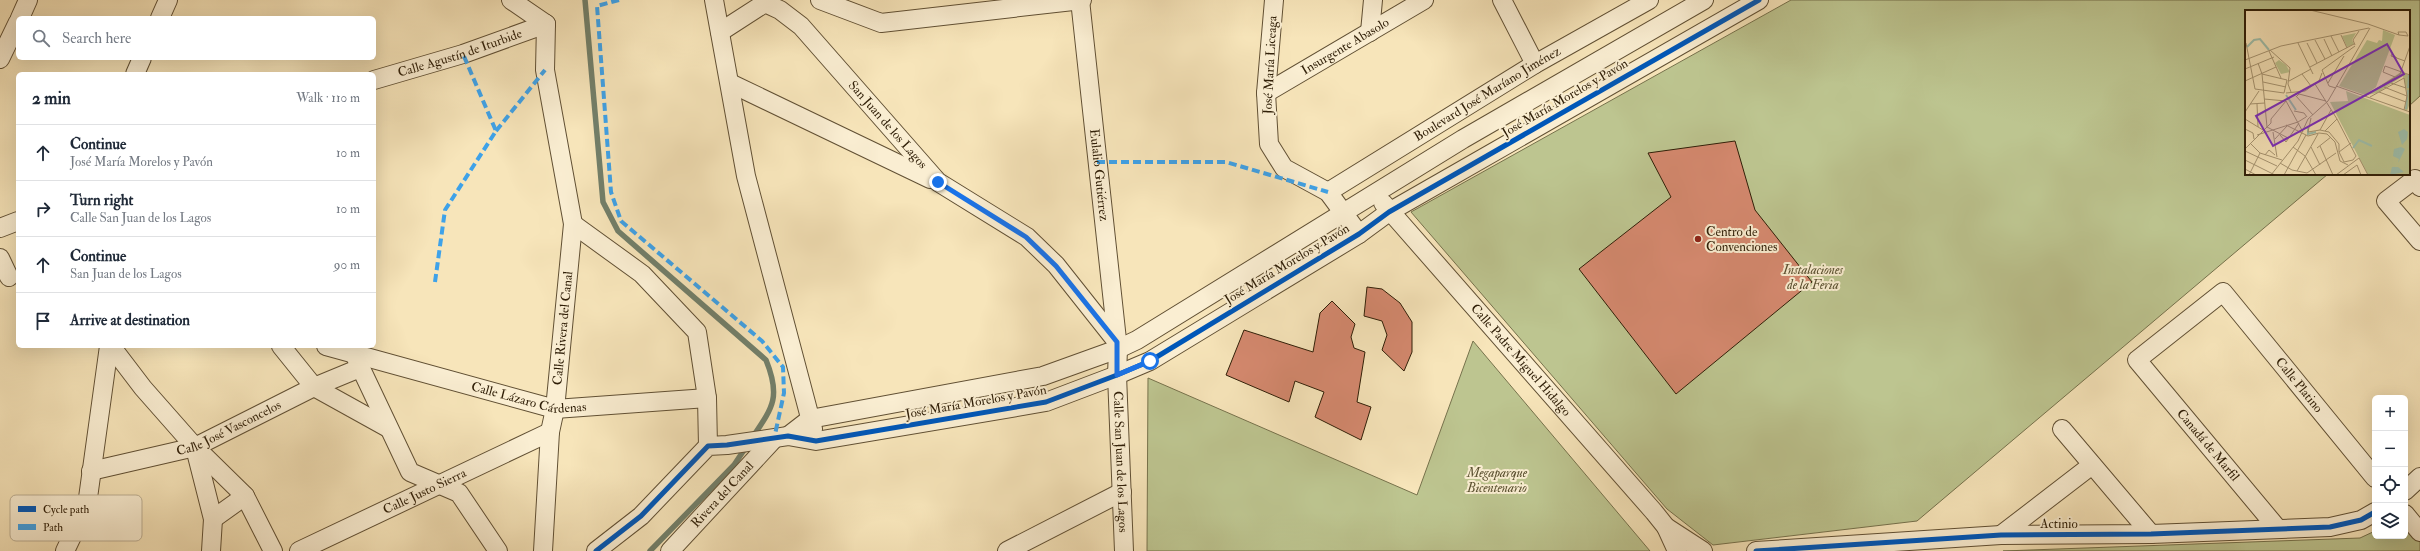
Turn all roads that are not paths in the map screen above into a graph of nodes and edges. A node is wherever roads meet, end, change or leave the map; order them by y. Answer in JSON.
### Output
{"nodes":[{"id":1,"x":28,"y":0,"type":"edge"},
{"id":2,"x":168,"y":0,"type":"edge"},
{"id":3,"x":511,"y":0,"type":"edge"},
{"id":4,"x":714,"y":0,"type":"edge"},
{"id":5,"x":820,"y":0,"type":"edge"},
{"id":6,"x":961,"y":0,"type":"edge"},
{"id":7,"x":1081,"y":0,"type":"edge"},
{"id":8,"x":1274,"y":0,"type":"edge"},
{"id":9,"x":1373,"y":0,"type":"edge"},
{"id":10,"x":1424,"y":0,"type":"edge"},
{"id":11,"x":1502,"y":0,"type":"edge"},
{"id":12,"x":1649,"y":0,"type":"edge"},
{"id":13,"x":1704,"y":0,"type":"edge"},
{"id":14,"x":1759,"y":0,"type":"edge"},
{"id":15,"x":764,"y":1,"type":"edge"},
{"id":16,"x":1012,"y":3,"type":"edge"},
{"id":17,"x":21,"y":16,"type":"edge"},
{"id":18,"x":161,"y":16,"type":"edge"},
{"id":19,"x":938,"y":16,"type":"junction"},
{"id":20,"x":546,"y":24,"type":"junction"},
{"id":21,"x":16,"y":26,"type":"edge"},
{"id":22,"x":720,"y":32,"type":"junction"},
{"id":23,"x":1370,"y":32,"type":"junction"},
{"id":24,"x":0,"y":60,"type":"edge"},
{"id":25,"x":141,"y":60,"type":"edge"},
{"id":26,"x":1536,"y":64,"type":"junction"},
{"id":27,"x":136,"y":72,"type":"edge"},
{"id":28,"x":376,"y":79,"type":"edge"},
{"id":29,"x":730,"y":83,"type":"junction"},
{"id":30,"x":1266,"y":94,"type":"junction"},
{"id":31,"x":938,"y":182,"type":"junction"},
{"id":32,"x":2420,"y":187,"type":"edge"},
{"id":33,"x":1328,"y":192,"type":"junction"},
{"id":34,"x":1376,"y":193,"type":"junction"},
{"id":35,"x":1344,"y":212,"type":"junction"},
{"id":36,"x":1389,"y":212,"type":"junction"},
{"id":37,"x":16,"y":222,"type":"edge"},
{"id":38,"x":573,"y":224,"type":"junction"},
{"id":39,"x":0,"y":228,"type":"edge"},
{"id":40,"x":1359,"y":234,"type":"junction"},
{"id":41,"x":2420,"y":241,"type":"edge"},
{"id":42,"x":0,"y":258,"type":"edge"},
{"id":43,"x":9,"y":277,"type":"edge"},
{"id":44,"x":1118,"y":345,"type":"junction"},
{"id":45,"x":110,"y":348,"type":"edge"},
{"id":46,"x":112,"y":348,"type":"edge"},
{"id":47,"x":283,"y":348,"type":"edge"},
{"id":48,"x":330,"y":348,"type":"edge"},
{"id":49,"x":2138,"y":360,"type":"joint"},
{"id":50,"x":357,"y":361,"type":"junction"},
{"id":51,"x":1117,"y":375,"type":"junction"},
{"id":52,"x":314,"y":387,"type":"junction"},
{"id":53,"x":707,"y":398,"type":"junction"},
{"id":54,"x":555,"y":409,"type":"junction"},
{"id":55,"x":810,"y":419,"type":"junction"},
{"id":56,"x":388,"y":428,"type":"junction"},
{"id":57,"x":2062,"y":429,"type":"dead end"},
{"id":58,"x":550,"y":432,"type":"junction"},
{"id":59,"x":778,"y":438,"type":"junction"},
{"id":60,"x":816,"y":441,"type":"junction"},
{"id":61,"x":708,"y":446,"type":"junction"},
{"id":62,"x":195,"y":447,"type":"junction"},
{"id":63,"x":2092,"y":465,"type":"junction"},
{"id":64,"x":91,"y":470,"type":"junction"},
{"id":65,"x":2372,"y":474,"type":"edge"},
{"id":66,"x":2420,"y":477,"type":"edge"},
{"id":67,"x":438,"y":484,"type":"junction"},
{"id":68,"x":2408,"y":488,"type":"edge"},
{"id":69,"x":1122,"y":492,"type":"junction"},
{"id":70,"x":88,"y":495,"type":"edge"},
{"id":71,"x":245,"y":496,"type":"junction"},
{"id":72,"x":2368,"y":516,"type":"edge"},
{"id":73,"x":2408,"y":518,"type":"edge"},
{"id":74,"x":213,"y":519,"type":"junction"},
{"id":75,"x":1666,"y":527,"type":"junction"},
{"id":76,"x":2278,"y":529,"type":"junction"},
{"id":77,"x":2420,"y":532,"type":"edge"},
{"id":78,"x":2151,"y":534,"type":"junction"},
{"id":79,"x":2000,"y":535,"type":"junction"},
{"id":80,"x":71,"y":541,"type":"edge"},
{"id":81,"x":66,"y":551,"type":"edge"},
{"id":82,"x":211,"y":551,"type":"edge"},
{"id":83,"x":273,"y":551,"type":"edge"},
{"id":84,"x":299,"y":551,"type":"edge"},
{"id":85,"x":498,"y":551,"type":"edge"},
{"id":86,"x":543,"y":551,"type":"edge"},
{"id":87,"x":596,"y":551,"type":"edge"},
{"id":88,"x":670,"y":551,"type":"edge"},
{"id":89,"x":1007,"y":551,"type":"edge"},
{"id":90,"x":1124,"y":551,"type":"edge"},
{"id":91,"x":1677,"y":551,"type":"edge"},
{"id":92,"x":1703,"y":551,"type":"edge"},
{"id":93,"x":1756,"y":551,"type":"edge"}],
"edges":[{"from":1,"to":17,"type":"street"},
{"from":2,"to":18,"type":"street"},
{"from":3,"to":20,"type":"street"},
{"from":4,"to":22,"type":"street"},
{"from":5,"to":19,"type":"street"},
{"from":6,"to":19,"type":"street"},
{"from":7,"to":16,"type":"street"},
{"from":7,"to":44,"type":"street","name":"Eulalio Gutiérrez"},
{"from":8,"to":30,"type":"street","name":"José María Liceaga"},
{"from":9,"to":23,"type":"street"},
{"from":10,"to":23,"type":"street","name":"Insurgente Abasolo"},
{"from":11,"to":26,"type":"street"},
{"from":12,"to":26,"type":"street","name":"Boulevard José Maríano Jiménez"},
{"from":13,"to":34,"type":"street","name":"José María Morelos y Pavón"},
{"from":14,"to":36,"type":"street","name":"José María Morelos y Pavón"},
{"from":15,"to":22,"type":"street"},
{"from":15,"to":31,"type":"street","name":"San Juan de los Lagos"},
{"from":16,"to":19,"type":"street"},
{"from":20,"to":28,"type":"street","name":"Calle Agustín de Iturbide"},
{"from":20,"to":38,"type":"street","name":"Calle Rivera del Canal"},
{"from":21,"to":24,"type":"street"},
{"from":22,"to":29,"type":"street"},
{"from":23,"to":30,"type":"street","name":"Insurgente Abasolo"},
{"from":25,"to":27,"type":"street"},
{"from":26,"to":33,"type":"street","name":"Boulevard José Maríano Jiménez"},
{"from":29,"to":31,"type":"street"},
{"from":29,"to":55,"type":"street"},
{"from":30,"to":33,"type":"street","name":"José María Liceaga"},
{"from":31,"to":44,"type":"street","name":"San Juan de los Lagos"},
{"from":32,"to":41,"type":"street"},
{"from":33,"to":35,"type":"street","name":"José María Liceaga"},
{"from":34,"to":35,"type":"street","name":"José María Morelos y Pavón"},
{"from":34,"to":36,"type":"street","name":"Calle Padre Miguel Hidalgo"},
{"from":35,"to":40,"type":"street","name":"José María Liceaga"},
{"from":35,"to":44,"type":"street","name":"José María Morelos y Pavón"},
{"from":36,"to":40,"type":"street","name":"José María Morelos y Pavón"},
{"from":36,"to":75,"type":"street","name":"Calle Padre Miguel Hidalgo"},
{"from":37,"to":39,"type":"street"},
{"from":38,"to":53,"type":"street"},
{"from":38,"to":54,"type":"street","name":"Calle Rivera del Canal"},
{"from":40,"to":51,"type":"street","name":"José María Morelos y Pavón"},
{"from":42,"to":43,"type":"street"},
{"from":44,"to":51,"type":"street","name":"Calle San Juan de los Lagos"},
{"from":44,"to":55,"type":"street","name":"José María Morelos y Pavón"},
{"from":45,"to":64,"type":"street"},
{"from":46,"to":62,"type":"street"},
{"from":47,"to":52,"type":"street"},
{"from":48,"to":50,"type":"street","name":"Calle Lázaro Cárdenas"},
{"from":49,"to":65,"type":"street","name":"Calle Platino"},
{"from":49,"to":76,"type":"street","name":"Canadá de Marfil"},
{"from":50,"to":52,"type":"street","name":"Calle José Vasconcelos"},
{"from":50,"to":54,"type":"street","name":"Calle Lázaro Cárdenas"},
{"from":50,"to":56,"type":"street"},
{"from":51,"to":60,"type":"street","name":"José María Morelos y Pavón"},
{"from":51,"to":69,"type":"street","name":"Calle San Juan de los Lagos"},
{"from":52,"to":56,"type":"street"},
{"from":52,"to":62,"type":"street","name":"Calle José Vasconcelos"},
{"from":53,"to":54,"type":"street","name":"Calle Lázaro Cárdenas"},
{"from":53,"to":61,"type":"street"},
{"from":54,"to":58,"type":"street","name":"Calle Rivera del Canal"},
{"from":55,"to":59,"type":"street","name":"José María Morelos y Pavón"},
{"from":55,"to":60,"type":"street"},
{"from":56,"to":67,"type":"street"},
{"from":57,"to":63,"type":"street"},
{"from":58,"to":67,"type":"street","name":"Calle Justo Sierra"},
{"from":58,"to":86,"type":"street","name":"Calle Rivera del Canal"},
{"from":59,"to":60,"type":"street","name":"José María Morelos y Pavón"},
{"from":59,"to":61,"type":"street"},
{"from":59,"to":88,"type":"street","name":"Rivera del Canal"},
{"from":61,"to":87,"type":"street"},
{"from":62,"to":64,"type":"street","name":"Calle José Vasconcelos"},
{"from":62,"to":71,"type":"street"},
{"from":62,"to":74,"type":"street"},
{"from":63,"to":78,"type":"street"},
{"from":63,"to":79,"type":"street"},
{"from":64,"to":70,"type":"street"},
{"from":66,"to":68,"type":"street"},
{"from":67,"to":84,"type":"street","name":"Calle Justo Sierra"},
{"from":67,"to":85,"type":"street"},
{"from":69,"to":89,"type":"street"},
{"from":69,"to":90,"type":"street","name":"Calle San Juan de los Lagos"},
{"from":71,"to":74,"type":"street"},
{"from":71,"to":83,"type":"street"},
{"from":72,"to":76,"type":"street","name":"Actinio"},
{"from":73,"to":77,"type":"street"},
{"from":74,"to":82,"type":"street"},
{"from":75,"to":91,"type":"street","name":"Calle Padre Miguel Hidalgo"},
{"from":75,"to":92,"type":"street","name":"Calle Padre Miguel Hidalgo"},
{"from":76,"to":78,"type":"street","name":"Actinio"},
{"from":78,"to":79,"type":"street","name":"Actinio"},
{"from":79,"to":93,"type":"street","name":"Actinio"},
{"from":80,"to":81,"type":"street"}]}
